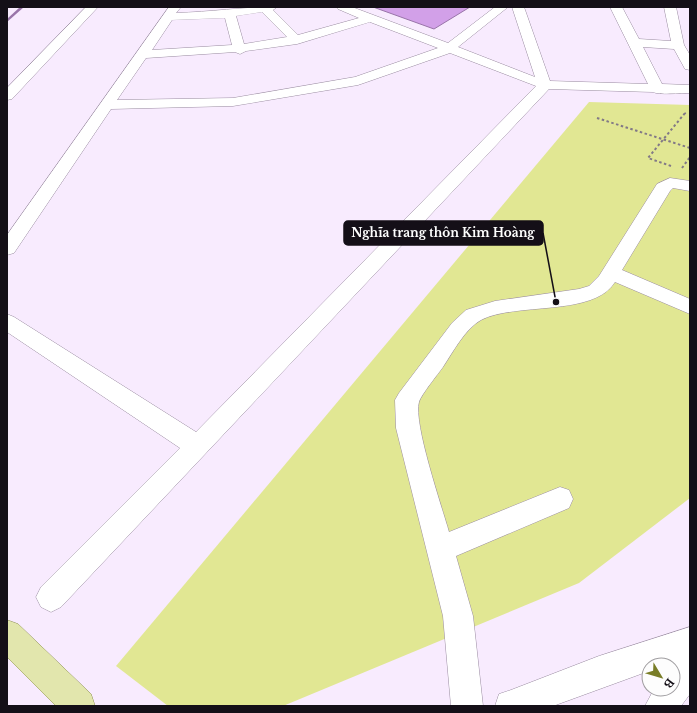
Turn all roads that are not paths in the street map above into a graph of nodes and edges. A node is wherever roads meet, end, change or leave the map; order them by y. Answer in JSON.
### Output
{"nodes":[{"id":1,"x":92,"y":7,"type":"edge"},
{"id":2,"x":342,"y":7,"type":"edge"},
{"id":3,"x":502,"y":7,"type":"edge"},
{"id":4,"x":518,"y":7,"type":"edge"},
{"id":5,"x":616,"y":7,"type":"edge"},
{"id":6,"x":670,"y":7,"type":"edge"},
{"id":7,"x":268,"y":8,"type":"edge"},
{"id":8,"x":172,"y":12,"type":"edge"},
{"id":9,"x":230,"y":14,"type":"junction"},
{"id":10,"x":370,"y":18,"type":"junction"},
{"id":11,"x":297,"y":40,"type":"junction"},
{"id":12,"x":634,"y":43,"type":"junction"},
{"id":13,"x":678,"y":45,"type":"junction"},
{"id":14,"x":448,"y":49,"type":"junction"},
{"id":15,"x":240,"y":50,"type":"junction"},
{"id":16,"x":143,"y":54,"type":"junction"},
{"id":17,"x":690,"y":66,"type":"edge"},
{"id":18,"x":545,"y":85,"type":"junction"},
{"id":19,"x":690,"y":89,"type":"edge"},
{"id":20,"x":658,"y":90,"type":"junction"},
{"id":21,"x":7,"y":96,"type":"edge"},
{"id":22,"x":108,"y":105,"type":"junction"},
{"id":23,"x":690,"y":186,"type":"edge"},
{"id":24,"x":7,"y":249,"type":"edge"},
{"id":25,"x":611,"y":273,"type":"junction"},
{"id":26,"x":690,"y":307,"type":"edge"},
{"id":27,"x":7,"y":322,"type":"edge"},
{"id":28,"x":198,"y":446,"type":"junction"},
{"id":29,"x":560,"y":500,"type":"dead end"},
{"id":30,"x":440,"y":549,"type":"junction"},
{"id":31,"x":51,"y":597,"type":"dead end"},
{"id":32,"x":7,"y":635,"type":"edge"},
{"id":33,"x":690,"y":642,"type":"edge"},
{"id":34,"x":690,"y":668,"type":"edge"},
{"id":35,"x":79,"y":706,"type":"edge"},
{"id":36,"x":467,"y":706,"type":"edge"},
{"id":37,"x":511,"y":706,"type":"edge"},
{"id":38,"x":661,"y":706,"type":"edge"}],
"edges":[{"from":1,"to":21,"type":"street"},
{"from":2,"to":10,"type":"street"},
{"from":3,"to":14,"type":"street"},
{"from":4,"to":18,"type":"street"},
{"from":5,"to":12,"type":"street"},
{"from":6,"to":13,"type":"street"},
{"from":7,"to":9,"type":"street"},
{"from":7,"to":11,"type":"street"},
{"from":8,"to":9,"type":"street"},
{"from":8,"to":16,"type":"street"},
{"from":9,"to":15,"type":"street"},
{"from":10,"to":11,"type":"street"},
{"from":10,"to":14,"type":"street"},
{"from":11,"to":15,"type":"street"},
{"from":12,"to":13,"type":"street"},
{"from":12,"to":20,"type":"street"},
{"from":13,"to":17,"type":"street"},
{"from":14,"to":18,"type":"street"},
{"from":14,"to":22,"type":"street"},
{"from":15,"to":16,"type":"street"},
{"from":16,"to":22,"type":"street"},
{"from":18,"to":20,"type":"street"},
{"from":18,"to":28,"type":"street"},
{"from":19,"to":20,"type":"street"},
{"from":22,"to":24,"type":"street"},
{"from":23,"to":25,"type":"street"},
{"from":25,"to":26,"type":"street"},
{"from":25,"to":30,"type":"street"},
{"from":27,"to":28,"type":"street"},
{"from":28,"to":31,"type":"street"},
{"from":29,"to":30,"type":"street"},
{"from":30,"to":36,"type":"street"},
{"from":32,"to":35,"type":"main road"},
{"from":33,"to":37,"type":"street"},
{"from":34,"to":38,"type":"street"}]}
